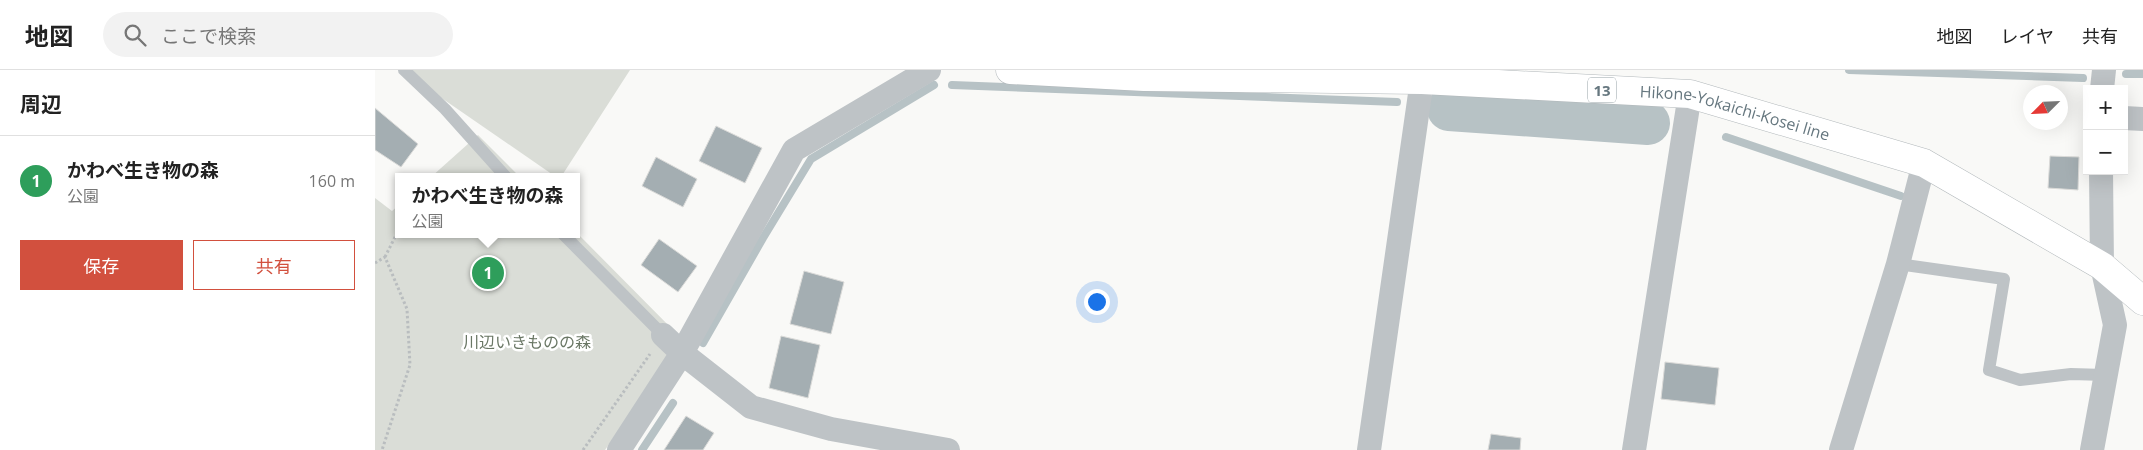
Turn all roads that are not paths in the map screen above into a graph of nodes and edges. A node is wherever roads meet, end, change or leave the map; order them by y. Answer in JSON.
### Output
{"nodes":[{"id":1,"x":404,"y":70,"type":"edge"},
{"id":2,"x":929,"y":70,"type":"edge"},
{"id":3,"x":1010,"y":70,"type":"edge"},
{"id":4,"x":2103,"y":70,"type":"edge"},
{"id":5,"x":1144,"y":73,"type":"edge"},
{"id":6,"x":1422,"y":80,"type":"junction"},
{"id":7,"x":2102,"y":85,"type":"edge"},
{"id":8,"x":1690,"y":94,"type":"junction"},
{"id":9,"x":2128,"y":118,"type":"edge"},
{"id":10,"x":2143,"y":119,"type":"edge"},
{"id":11,"x":1924,"y":163,"type":"junction"},
{"id":12,"x":502,"y":173,"type":"edge"},
{"id":13,"x":2101,"y":175,"type":"edge"},
{"id":14,"x":567,"y":238,"type":"edge"},
{"id":15,"x":1898,"y":264,"type":"junction"},
{"id":16,"x":2102,"y":266,"type":"junction"},
{"id":17,"x":2143,"y":302,"type":"edge"},
{"id":18,"x":663,"y":334,"type":"joint"},
{"id":19,"x":682,"y":353,"type":"junction"},
{"id":20,"x":2105,"y":375,"type":"junction"},
{"id":21,"x":619,"y":450,"type":"edge"},
{"id":22,"x":948,"y":450,"type":"edge"},
{"id":23,"x":1369,"y":450,"type":"edge"},
{"id":24,"x":1634,"y":450,"type":"edge"},
{"id":25,"x":1841,"y":450,"type":"edge"},
{"id":26,"x":2091,"y":450,"type":"edge"}],
"edges":[{"from":1,"to":12,"type":"lane"},
{"from":2,"to":19,"type":"street"},
{"from":3,"to":5,"type":"main road","name":"Hikone-Yokaichi-Kosei line","number":"13"},
{"from":4,"to":7,"type":"street"},
{"from":5,"to":6,"type":"main road","name":"Hikone-Yokaichi-Kosei line","number":"13"},
{"from":6,"to":8,"type":"main road","name":"Hikone-Yokaichi-Kosei line","number":"13"},
{"from":6,"to":23,"type":"street"},
{"from":8,"to":11,"type":"main road","name":"Hikone-Yokaichi-Kosei line","number":"13"},
{"from":8,"to":24,"type":"street"},
{"from":9,"to":10,"type":"street"},
{"from":11,"to":15,"type":"street"},
{"from":11,"to":16,"type":"main road","name":"Hikone-Yokaichi-Kosei line","number":"13"},
{"from":13,"to":16,"type":"street"},
{"from":14,"to":18,"type":"lane"},
{"from":15,"to":20,"type":"lane"},
{"from":15,"to":25,"type":"street"},
{"from":16,"to":17,"type":"main road","name":"Hikone-Yokaichi-Kosei line","number":"13"},
{"from":16,"to":20,"type":"street"},
{"from":18,"to":19,"type":"street"},
{"from":19,"to":21,"type":"street"},
{"from":19,"to":22,"type":"street"},
{"from":20,"to":26,"type":"street"}]}
